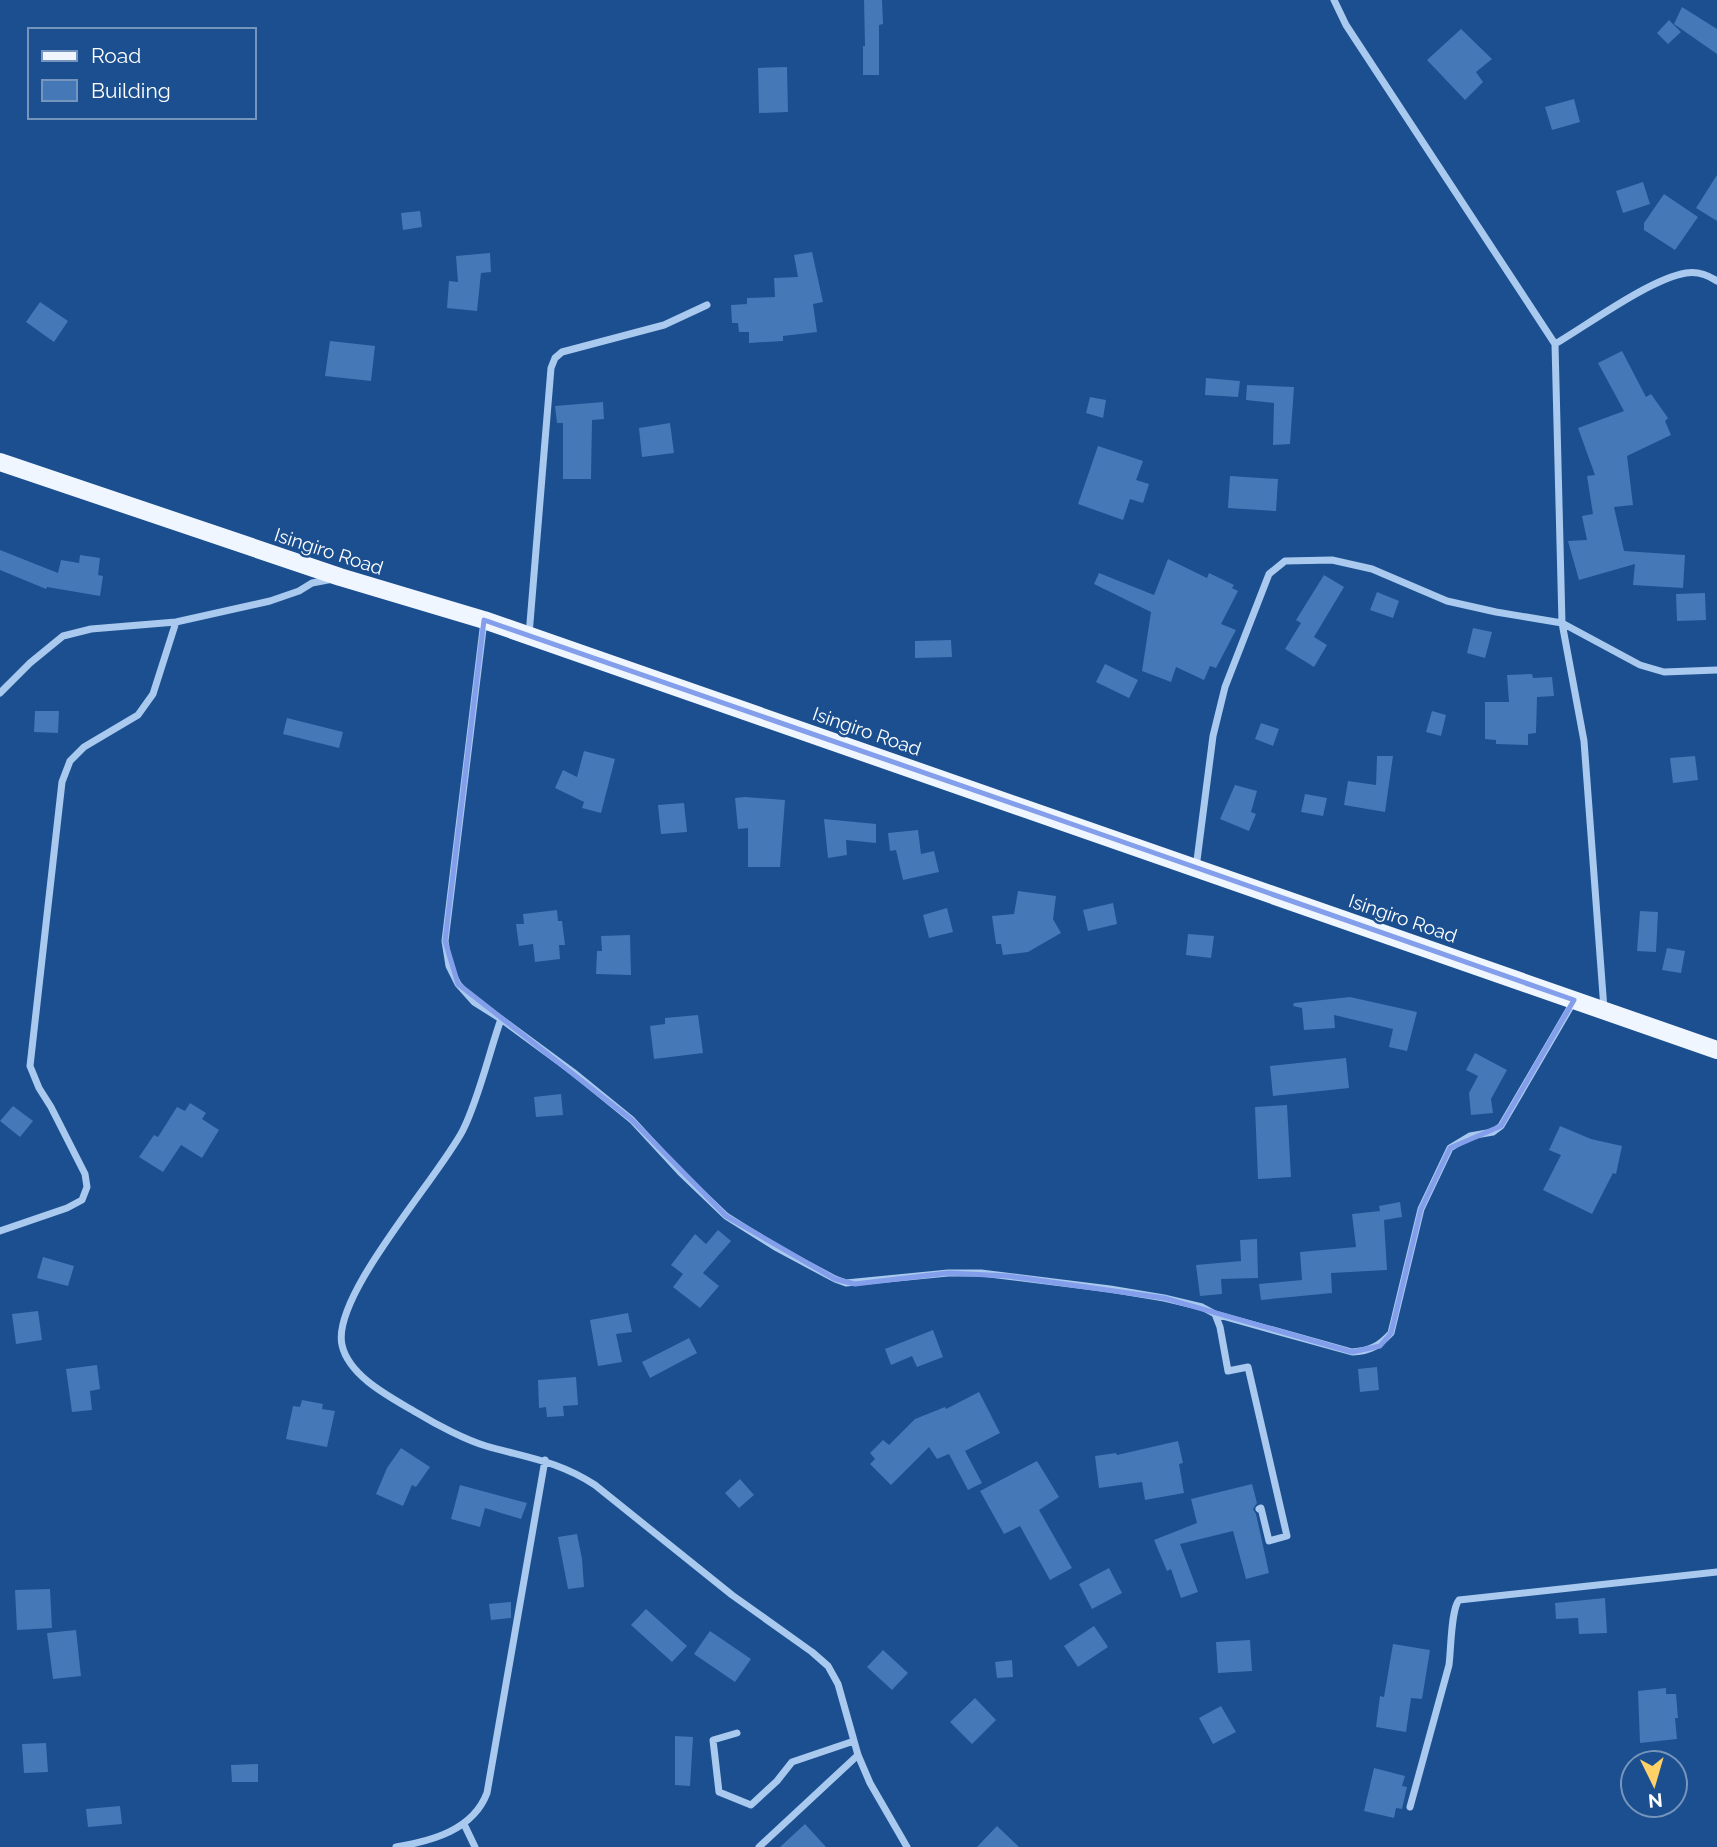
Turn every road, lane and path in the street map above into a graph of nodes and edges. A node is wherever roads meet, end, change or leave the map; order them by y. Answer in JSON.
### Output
{"nodes":[{"id":1,"x":1334,"y":0,"type":"edge"},
{"id":2,"x":1717,"y":281,"type":"edge"},
{"id":3,"x":707,"y":305,"type":"dead end"},
{"id":4,"x":1555,"y":344,"type":"junction"},
{"id":5,"x":0,"y":462,"type":"edge"},
{"id":6,"x":340,"y":577,"type":"junction"},
{"id":7,"x":484,"y":620,"type":"junction"},
{"id":8,"x":176,"y":622,"type":"junction"},
{"id":9,"x":1562,"y":623,"type":"junction"},
{"id":10,"x":529,"y":635,"type":"junction"},
{"id":11,"x":1717,"y":670,"type":"edge"},
{"id":12,"x":0,"y":693,"type":"edge"},
{"id":13,"x":1196,"y":868,"type":"junction"},
{"id":14,"x":1574,"y":1000,"type":"junction"},
{"id":15,"x":1605,"y":1011,"type":"junction"},
{"id":16,"x":500,"y":1018,"type":"junction"},
{"id":17,"x":1717,"y":1050,"type":"edge"},
{"id":18,"x":0,"y":1231,"type":"edge"},
{"id":19,"x":1215,"y":1314,"type":"junction"},
{"id":20,"x":545,"y":1460,"type":"junction"},
{"id":21,"x":1259,"y":1509,"type":"dead end"},
{"id":22,"x":1717,"y":1572,"type":"edge"},
{"id":23,"x":737,"y":1733,"type":"dead end"},
{"id":24,"x":854,"y":1741,"type":"junction"},
{"id":25,"x":858,"y":1755,"type":"junction"},
{"id":26,"x":1410,"y":1807,"type":"dead end"},
{"id":27,"x":464,"y":1824,"type":"junction"},
{"id":28,"x":396,"y":1847,"type":"edge"},
{"id":29,"x":475,"y":1847,"type":"edge"},
{"id":30,"x":759,"y":1847,"type":"edge"},
{"id":31,"x":907,"y":1847,"type":"edge"}],
"edges":[{"from":1,"to":4,"type":"street"},
{"from":2,"to":4,"type":"street"},
{"from":3,"to":10,"type":"street"},
{"from":4,"to":9,"type":"street"},
{"from":5,"to":6,"type":"main road","name":"Isingiro Road"},
{"from":6,"to":7,"type":"main road","name":"Isingiro Road"},
{"from":6,"to":8,"type":"street"},
{"from":7,"to":10,"type":"main road","name":"Isingiro Road"},
{"from":7,"to":16,"type":"street"},
{"from":8,"to":12,"type":"street"},
{"from":8,"to":18,"type":"street"},
{"from":9,"to":11,"type":"street"},
{"from":9,"to":13,"type":"street"},
{"from":9,"to":15,"type":"street"},
{"from":10,"to":13,"type":"main road","name":"Isingiro Road"},
{"from":13,"to":14,"type":"main road","name":"Isingiro Road"},
{"from":14,"to":15,"type":"main road","name":"Isingiro Road"},
{"from":14,"to":19,"type":"street"},
{"from":15,"to":17,"type":"main road","name":"Isingiro Road"},
{"from":16,"to":19,"type":"street"},
{"from":16,"to":20,"type":"street"},
{"from":19,"to":21,"type":"street"},
{"from":20,"to":24,"type":"street"},
{"from":20,"to":27,"type":"street"},
{"from":22,"to":26,"type":"street"},
{"from":23,"to":24,"type":"street"},
{"from":24,"to":25,"type":"street"},
{"from":25,"to":30,"type":"street"},
{"from":25,"to":31,"type":"street"},
{"from":27,"to":28,"type":"street"},
{"from":27,"to":29,"type":"street"}]}
